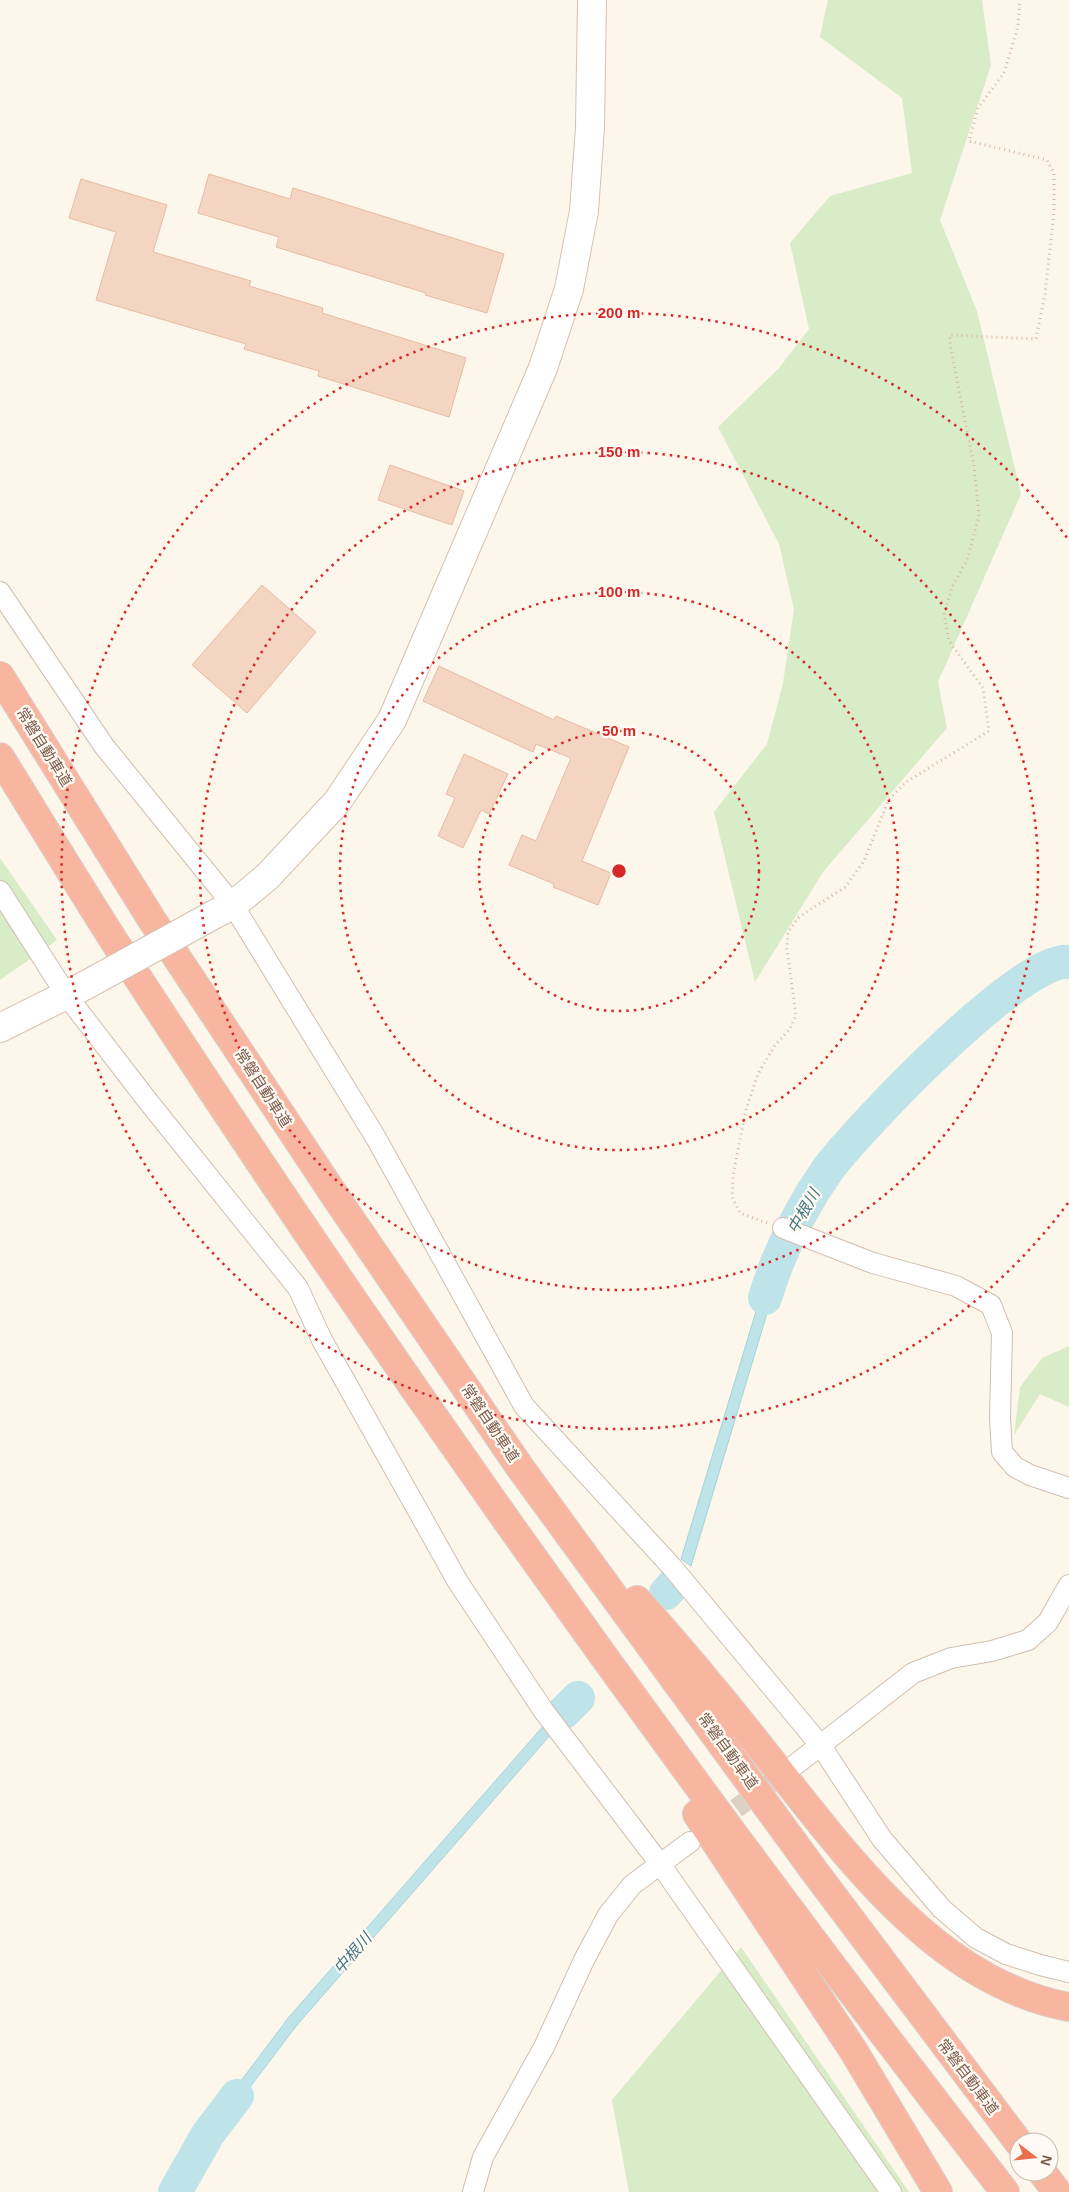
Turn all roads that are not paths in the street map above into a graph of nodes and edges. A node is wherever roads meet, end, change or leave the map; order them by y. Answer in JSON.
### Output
{"nodes":[{"id":1,"x":592,"y":0,"type":"edge"},
{"id":2,"x":0,"y":592,"type":"edge"},
{"id":3,"x":0,"y":676,"type":"edge"},
{"id":4,"x":0,"y":758,"type":"edge"},
{"id":5,"x":0,"y":891,"type":"edge"},
{"id":6,"x":224,"y":910,"type":"junction"},
{"id":7,"x":77,"y":991,"type":"junction"},
{"id":8,"x":0,"y":1028,"type":"edge"},
{"id":9,"x":791,"y":1232,"type":"road end"},
{"id":10,"x":519,"y":1466,"type":"junction"},
{"id":11,"x":1069,"y":1488,"type":"edge"},
{"id":12,"x":551,"y":1582,"type":"junction"},
{"id":13,"x":1069,"y":1585,"type":"edge"},
{"id":14,"x":821,"y":1746,"type":"junction"},
{"id":15,"x":795,"y":1765,"type":"tunnel mouth"},
{"id":16,"x":690,"y":1842,"type":"dead end"},
{"id":17,"x":660,"y":1864,"type":"junction"},
{"id":18,"x":1069,"y":1972,"type":"edge"},
{"id":19,"x":1069,"y":2007,"type":"edge"},
{"id":20,"x":1011,"y":2132,"type":"edge"},
{"id":21,"x":473,"y":2192,"type":"edge"},
{"id":22,"x":892,"y":2192,"type":"edge"},
{"id":23,"x":938,"y":2192,"type":"edge"},
{"id":24,"x":1005,"y":2192,"type":"edge"}],
"edges":[{"from":1,"to":6,"type":"street"},
{"from":2,"to":6,"type":"street"},
{"from":3,"to":10,"type":"highway","name":"常磐自動車道"},
{"from":4,"to":12,"type":"highway"},
{"from":5,"to":7,"type":"street"},
{"from":6,"to":7,"type":"street","bridge":true},
{"from":6,"to":14,"type":"street"},
{"from":7,"to":8,"type":"street"},
{"from":7,"to":17,"type":"street"},
{"from":9,"to":11,"type":"street"},
{"from":10,"to":19,"type":"highway"},
{"from":10,"to":20,"type":"highway","name":"常磐自動車道"},
{"from":12,"to":23,"type":"highway"},
{"from":12,"to":24,"type":"highway"},
{"from":13,"to":14,"type":"street"},
{"from":14,"to":15,"type":"street"},
{"from":14,"to":18,"type":"street"},
{"from":16,"to":17,"type":"street"},
{"from":17,"to":21,"type":"street"},
{"from":17,"to":22,"type":"street"}]}
